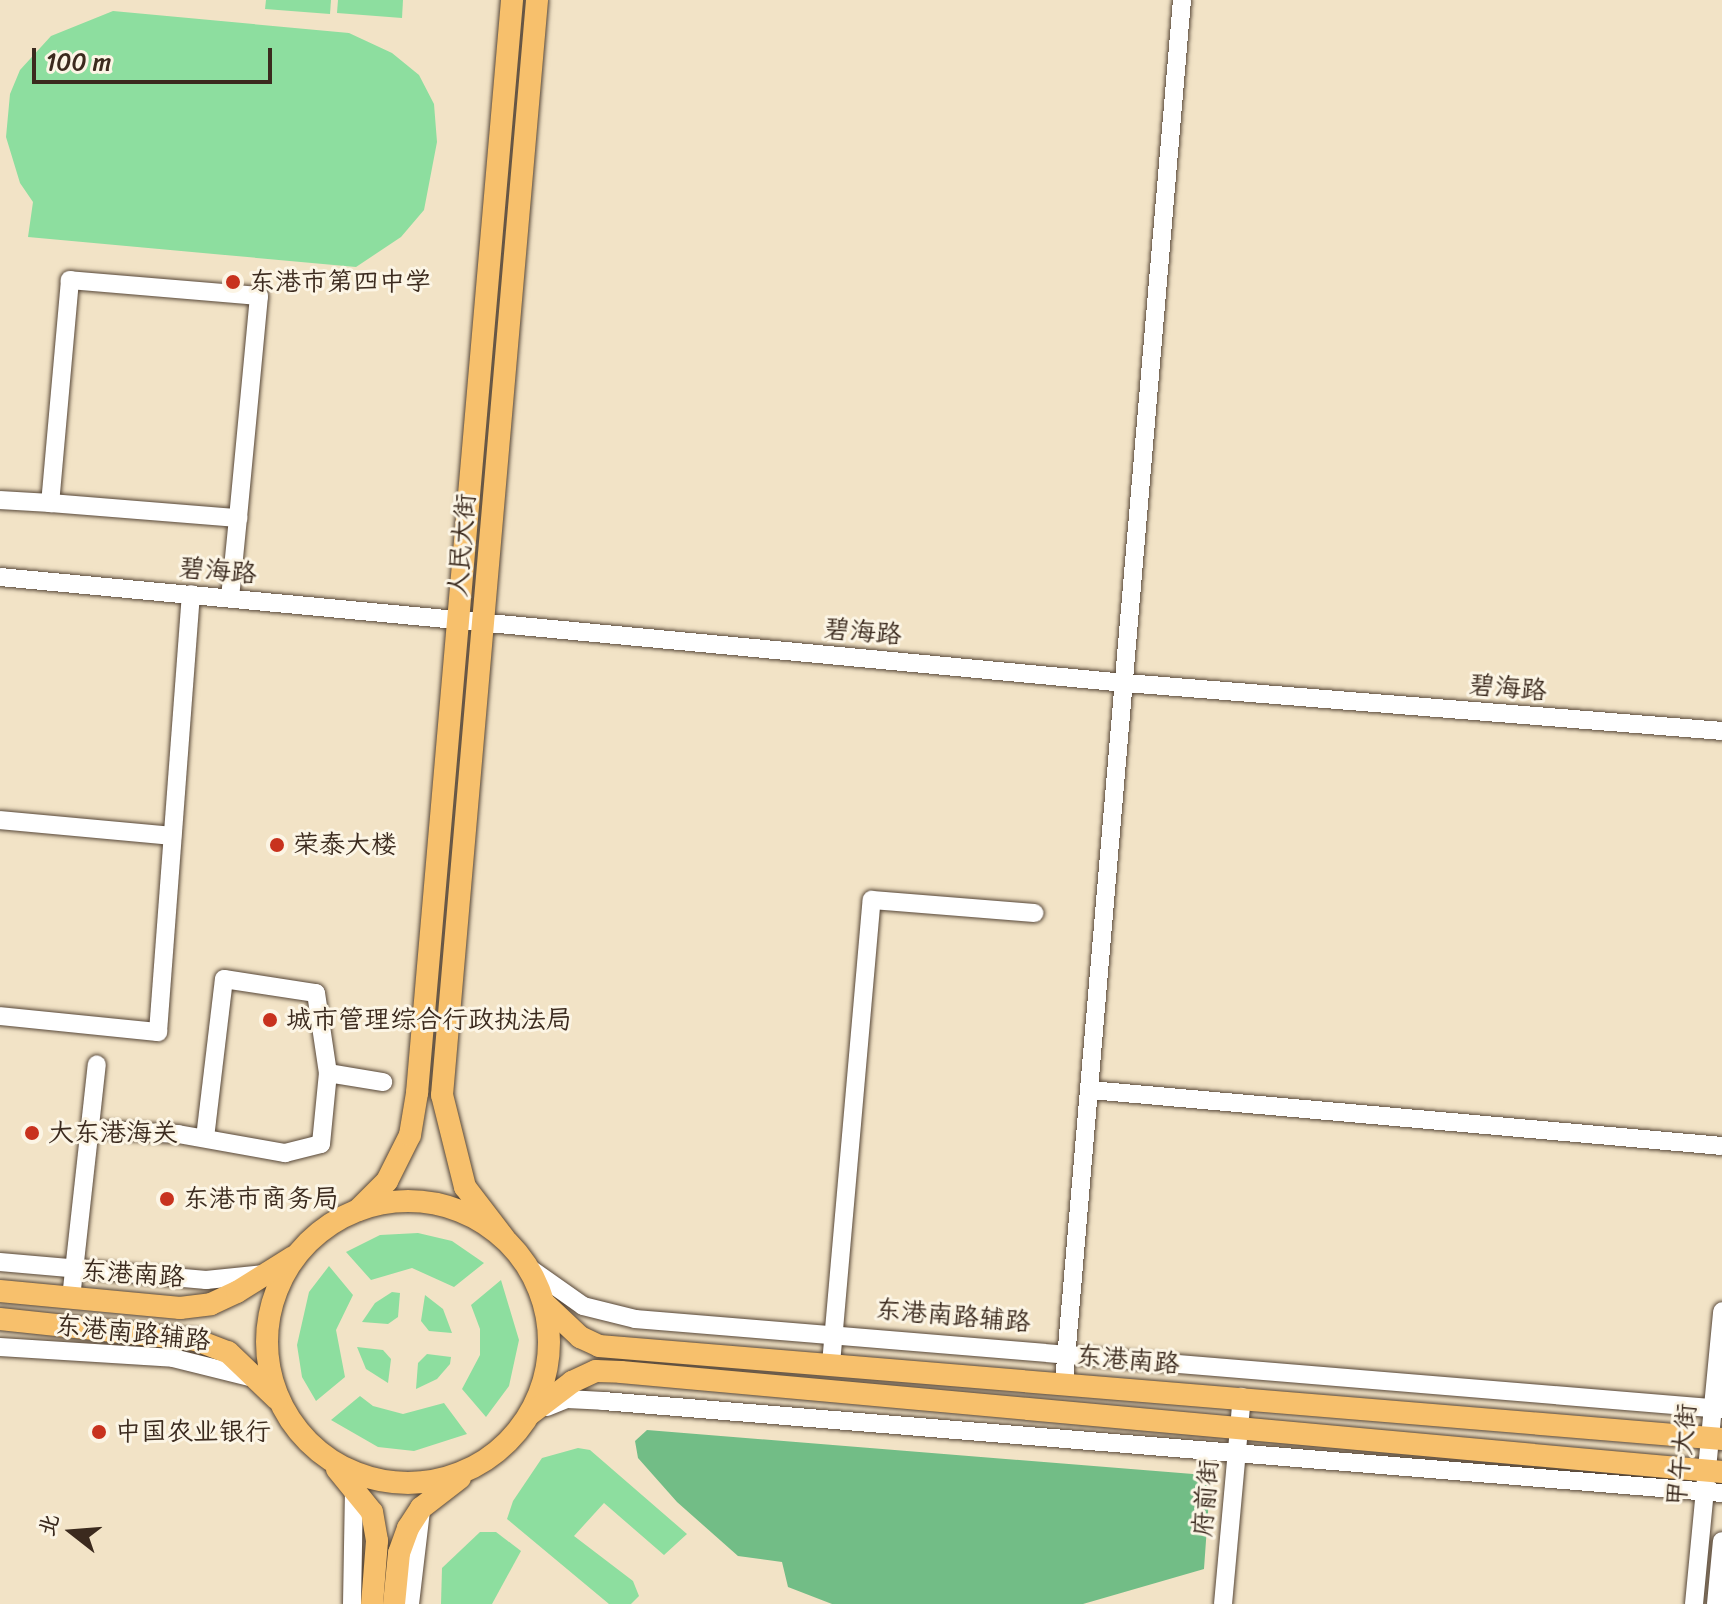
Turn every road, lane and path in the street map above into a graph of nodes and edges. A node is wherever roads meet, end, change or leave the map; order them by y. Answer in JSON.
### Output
{"nodes":[{"id":1,"x":512,"y":0,"type":"edge"},
{"id":2,"x":537,"y":0,"type":"edge"},
{"id":3,"x":1182,"y":0,"type":"edge"},
{"id":4,"x":0,"y":500,"type":"edge"},
{"id":5,"x":50,"y":503,"type":"junction"},
{"id":6,"x":238,"y":518,"type":"junction"},
{"id":7,"x":0,"y":577,"type":"edge"},
{"id":8,"x":191,"y":594,"type":"junction"},
{"id":9,"x":230,"y":598,"type":"junction"},
{"id":10,"x":458,"y":619,"type":"junction"},
{"id":11,"x":484,"y":622,"type":"junction"},
{"id":12,"x":1126,"y":683,"type":"junction"},
{"id":13,"x":1722,"y":731,"type":"edge"},
{"id":14,"x":0,"y":820,"type":"edge"},
{"id":15,"x":172,"y":836,"type":"junction"},
{"id":16,"x":1034,"y":913,"type":"dead end"},
{"id":17,"x":0,"y":1016,"type":"edge"},
{"id":18,"x":97,"y":1064,"type":"dead end"},
{"id":19,"x":328,"y":1073,"type":"junction"},
{"id":20,"x":383,"y":1082,"type":"dead end"},
{"id":21,"x":1090,"y":1090,"type":"junction"},
{"id":22,"x":90,"y":1129,"type":"junction"},
{"id":23,"x":205,"y":1138,"type":"junction"},
{"id":24,"x":1722,"y":1146,"type":"edge"},
{"id":25,"x":358,"y":1210,"type":"junction"},
{"id":26,"x":504,"y":1238,"type":"junction"},
{"id":27,"x":298,"y":1254,"type":"junction"},
{"id":28,"x":0,"y":1262,"type":"edge"},
{"id":29,"x":528,"y":1267,"type":"junction"},
{"id":30,"x":75,"y":1269,"type":"junction"},
{"id":31,"x":267,"y":1274,"type":"junction"},
{"id":32,"x":0,"y":1291,"type":"edge"},
{"id":33,"x":71,"y":1298,"type":"junction"},
{"id":34,"x":544,"y":1303,"type":"junction"},
{"id":35,"x":1722,"y":1311,"type":"edge"},
{"id":36,"x":0,"y":1319,"type":"edge"},
{"id":37,"x":834,"y":1331,"type":"junction"},
{"id":38,"x":0,"y":1347,"type":"edge"},
{"id":39,"x":1066,"y":1352,"type":"junction"},
{"id":40,"x":831,"y":1364,"type":"junction"},
{"id":41,"x":258,"y":1380,"type":"junction"},
{"id":42,"x":1064,"y":1382,"type":"junction"},
{"id":43,"x":1242,"y":1397,"type":"junction"},
{"id":44,"x":280,"y":1402,"type":"junction"},
{"id":45,"x":1718,"y":1408,"type":"edge"},
{"id":46,"x":530,"y":1414,"type":"junction"},
{"id":47,"x":1239,"y":1429,"type":"junction"},
{"id":48,"x":1716,"y":1438,"type":"edge"},
{"id":49,"x":1236,"y":1456,"type":"junction"},
{"id":50,"x":328,"y":1459,"type":"junction"},
{"id":51,"x":476,"y":1466,"type":"junction"},
{"id":52,"x":1714,"y":1482,"type":"edge"},
{"id":53,"x":354,"y":1487,"type":"junction"},
{"id":54,"x":421,"y":1508,"type":"junction"},
{"id":55,"x":1722,"y":1541,"type":"edge"},
{"id":56,"x":352,"y":1604,"type":"edge"},
{"id":57,"x":372,"y":1604,"type":"edge"},
{"id":58,"x":394,"y":1604,"type":"edge"},
{"id":59,"x":410,"y":1604,"type":"edge"},
{"id":60,"x":1223,"y":1604,"type":"edge"},
{"id":61,"x":1694,"y":1604,"type":"edge"},
{"id":62,"x":1716,"y":1604,"type":"edge"}],
"edges":[{"from":1,"to":10,"type":"main road","name":"人民大街"},
{"from":2,"to":11,"type":"main road","name":"人民大街"},
{"from":3,"to":12,"type":"street"},
{"from":4,"to":5,"type":"street"},
{"from":5,"to":6,"type":"street"},
{"from":5,"to":6,"type":"street"},
{"from":6,"to":9,"type":"street"},
{"from":7,"to":8,"type":"street","name":"碧海路"},
{"from":8,"to":9,"type":"street","name":"碧海路"},
{"from":8,"to":15,"type":"street"},
{"from":9,"to":10,"type":"street","name":"碧海路"},
{"from":10,"to":11,"type":"street","name":"碧海路"},
{"from":10,"to":25,"type":"main road","name":"人民大街"},
{"from":11,"to":12,"type":"street","name":"碧海路"},
{"from":11,"to":26,"type":"main road","name":"人民大街"},
{"from":12,"to":13,"type":"street","name":"碧海路"},
{"from":12,"to":21,"type":"street"},
{"from":14,"to":15,"type":"street"},
{"from":15,"to":17,"type":"street"},
{"from":16,"to":37,"type":"street"},
{"from":18,"to":22,"type":"street"},
{"from":19,"to":20,"type":"street"},
{"from":19,"to":23,"type":"street"},
{"from":19,"to":23,"type":"street"},
{"from":21,"to":24,"type":"street"},
{"from":21,"to":39,"type":"street"},
{"from":22,"to":23,"type":"street"},
{"from":22,"to":30,"type":"street"},
{"from":25,"to":26,"type":"main road"},
{"from":25,"to":27,"type":"main road"},
{"from":26,"to":29,"type":"main road"},
{"from":27,"to":31,"type":"main road","name":"东港南路"},
{"from":27,"to":44,"type":"main road"},
{"from":28,"to":30,"type":"street"},
{"from":29,"to":34,"type":"main road"},
{"from":29,"to":37,"type":"street","name":"东港南路辅路"},
{"from":30,"to":31,"type":"street"},
{"from":30,"to":33,"type":"street"},
{"from":31,"to":33,"type":"main road","name":"东港南路"},
{"from":32,"to":33,"type":"main road","name":"东港南路"},
{"from":34,"to":40,"type":"main road","name":"东港南路"},
{"from":34,"to":46,"type":"main road"},
{"from":35,"to":45,"type":"street","name":"甲午大街"},
{"from":36,"to":41,"type":"main road"},
{"from":37,"to":39,"type":"street","name":"东港南路辅路"},
{"from":37,"to":40,"type":"street"},
{"from":38,"to":41,"type":"street","name":"东港南路辅路"},
{"from":39,"to":42,"type":"street"},
{"from":39,"to":45,"type":"street","name":"东港南路辅路"},
{"from":40,"to":42,"type":"main road","name":"东港南路"},
{"from":41,"to":44,"type":"main road"},
{"from":42,"to":43,"type":"main road","name":"东港南路"},
{"from":43,"to":47,"type":"street","name":"府前街"},
{"from":43,"to":48,"type":"main road","name":"东港南路"},
{"from":44,"to":50,"type":"main road"},
{"from":45,"to":48,"type":"street","name":"甲午大街"},
{"from":46,"to":47,"type":"main road"},
{"from":46,"to":49,"type":"street"},
{"from":46,"to":51,"type":"main road"},
{"from":47,"to":49,"type":"street","name":"府前街"},
{"from":47,"to":52,"type":"main road"},
{"from":48,"to":52,"type":"street","name":"甲午大街"},
{"from":49,"to":52,"type":"street"},
{"from":49,"to":60,"type":"street","name":"府前街"},
{"from":50,"to":51,"type":"main road"},
{"from":50,"to":53,"type":"main road"},
{"from":51,"to":54,"type":"main road"},
{"from":52,"to":61,"type":"street","name":"甲午大街"},
{"from":53,"to":56,"type":"street"},
{"from":53,"to":57,"type":"main road"},
{"from":54,"to":58,"type":"main road"},
{"from":54,"to":59,"type":"street"},
{"from":55,"to":62,"type":"street"}]}
